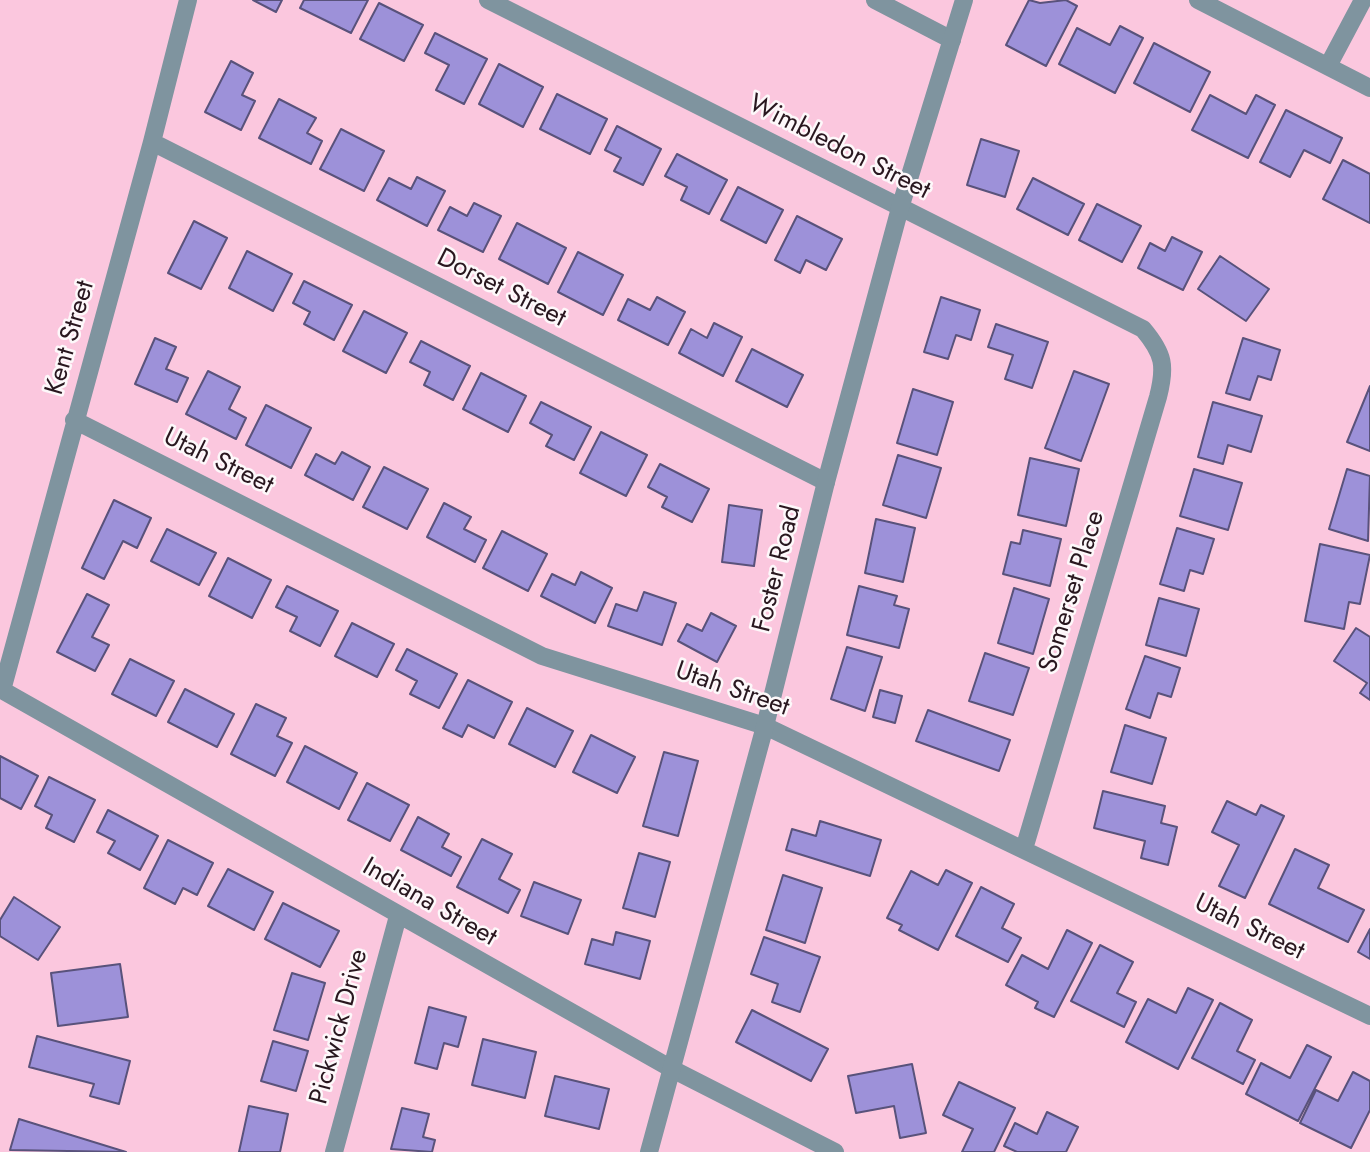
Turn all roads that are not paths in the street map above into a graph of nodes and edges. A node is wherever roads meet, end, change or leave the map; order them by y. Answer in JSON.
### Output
{"nodes":[{"id":1,"x":188,"y":0,"type":"edge"},
{"id":2,"x":488,"y":0,"type":"edge"},
{"id":3,"x":875,"y":0,"type":"edge"},
{"id":4,"x":964,"y":0,"type":"edge"},
{"id":5,"x":1198,"y":0,"type":"edge"},
{"id":6,"x":1363,"y":0,"type":"edge"},
{"id":7,"x":952,"y":40,"type":"junction"},
{"id":8,"x":1328,"y":66,"type":"junction"},
{"id":9,"x":1370,"y":88,"type":"edge"},
{"id":10,"x":152,"y":142,"type":"junction"},
{"id":11,"x":901,"y":208,"type":"junction"},
{"id":12,"x":1160,"y":349,"type":"joint"},
{"id":13,"x":74,"y":420,"type":"junction"},
{"id":14,"x":826,"y":482,"type":"junction"},
{"id":15,"x":2,"y":690,"type":"joint"},
{"id":16,"x":765,"y":726,"type":"junction"},
{"id":17,"x":1024,"y":849,"type":"junction"},
{"id":18,"x":398,"y":916,"type":"junction"},
{"id":19,"x":1370,"y":1016,"type":"edge"},
{"id":20,"x":672,"y":1069,"type":"junction"},
{"id":21,"x":334,"y":1152,"type":"edge"},
{"id":22,"x":649,"y":1152,"type":"edge"},
{"id":23,"x":835,"y":1152,"type":"edge"}],
"edges":[{"from":1,"to":10,"type":"street","name":"Kent Street"},
{"from":2,"to":11,"type":"street","name":"Wimbledon Street"},
{"from":3,"to":7,"type":"street"},
{"from":4,"to":7,"type":"street","name":"Foster Road"},
{"from":5,"to":8,"type":"street"},
{"from":6,"to":8,"type":"street"},
{"from":7,"to":11,"type":"street","name":"Foster Road"},
{"from":8,"to":9,"type":"street"},
{"from":10,"to":13,"type":"street","name":"Kent Street"},
{"from":10,"to":14,"type":"street","name":"Dorset Street"},
{"from":11,"to":12,"type":"street","name":"Wimbledon Street"},
{"from":11,"to":14,"type":"street","name":"Foster Road"},
{"from":12,"to":17,"type":"street","name":"Somerset Place"},
{"from":13,"to":15,"type":"street","name":"Kent Street"},
{"from":13,"to":16,"type":"street","name":"Utah Street"},
{"from":14,"to":16,"type":"street","name":"Foster Road"},
{"from":15,"to":18,"type":"street","name":"Indiana Street"},
{"from":16,"to":17,"type":"street","name":"Utah Street"},
{"from":16,"to":20,"type":"street","name":"Foster Road"},
{"from":17,"to":19,"type":"street","name":"Utah Street"},
{"from":18,"to":20,"type":"street","name":"Indiana Street"},
{"from":18,"to":21,"type":"street","name":"Pickwick Drive"},
{"from":20,"to":22,"type":"street","name":"Foster Road"},
{"from":20,"to":23,"type":"street","name":"Indiana Street"}]}
